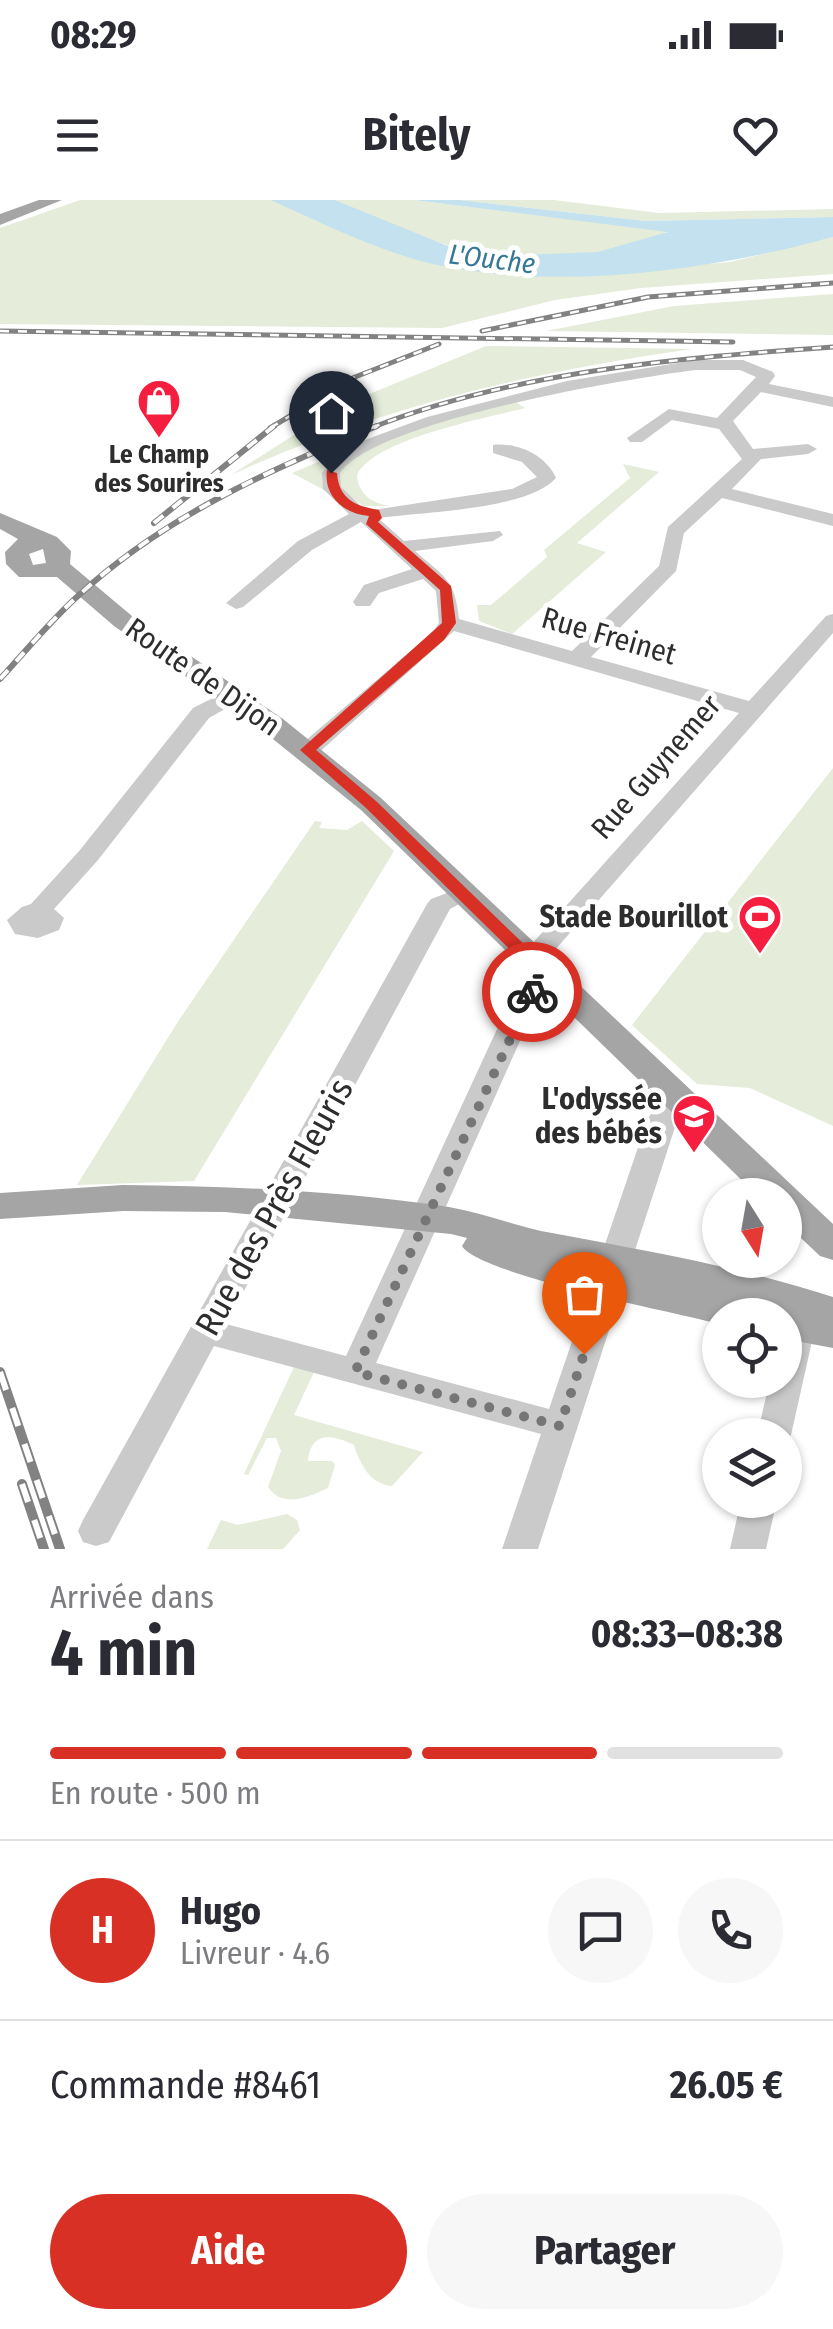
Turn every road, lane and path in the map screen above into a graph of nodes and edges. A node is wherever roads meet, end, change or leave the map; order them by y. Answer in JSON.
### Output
{"nodes":[{"id":1,"x":54,"y":200,"type":"edge"},
{"id":2,"x":64,"y":200,"type":"edge"},
{"id":3,"x":9,"y":217,"type":"edge"},
{"id":4,"x":757,"y":377,"type":"junction"},
{"id":5,"x":833,"y":402,"type":"edge"},
{"id":6,"x":724,"y":426,"type":"junction"},
{"id":7,"x":636,"y":438,"type":"dead end"},
{"id":8,"x":499,"y":449,"type":"dead end"},
{"id":9,"x":808,"y":449,"type":"dead end"},
{"id":10,"x":750,"y":455,"type":"junction"},
{"id":11,"x":718,"y":491,"type":"junction"},
{"id":12,"x":364,"y":516,"type":"junction"},
{"id":13,"x":0,"y":520,"type":"edge"},
{"id":14,"x":833,"y":520,"type":"edge"},
{"id":15,"x":493,"y":534,"type":"dead end"},
{"id":16,"x":401,"y":547,"type":"junction"},
{"id":17,"x":29,"y":559,"type":"edge"},
{"id":18,"x":428,"y":570,"type":"junction"},
{"id":19,"x":0,"y":583,"type":"edge"},
{"id":20,"x":363,"y":602,"type":"dead end"},
{"id":21,"x":236,"y":603,"type":"dead end"},
{"id":22,"x":833,"y":620,"type":"edge"},
{"id":23,"x":449,"y":623,"type":"junction"},
{"id":24,"x":576,"y":658,"type":"junction"},
{"id":25,"x":231,"y":696,"type":"junction"},
{"id":26,"x":751,"y":709,"type":"junction"},
{"id":27,"x":307,"y":750,"type":"junction"},
{"id":28,"x":463,"y":895,"type":"junction"},
{"id":29,"x":39,"y":912,"type":"dead end"},
{"id":30,"x":532,"y":961,"type":"junction"},
{"id":31,"x":554,"y":982,"type":"junction"},
{"id":32,"x":686,"y":1106,"type":"junction"},
{"id":33,"x":761,"y":1178,"type":"edge"},
{"id":34,"x":0,"y":1206,"type":"edge"},
{"id":35,"x":272,"y":1211,"type":"junction"},
{"id":36,"x":802,"y":1217,"type":"edge"},
{"id":37,"x":0,"y":1225,"type":"edge"},
{"id":38,"x":420,"y":1228,"type":"junction"},
{"id":39,"x":833,"y":1246,"type":"edge"},
{"id":40,"x":612,"y":1269,"type":"junction"},
{"id":41,"x":702,"y":1300,"type":"edge"},
{"id":42,"x":811,"y":1320,"type":"edge"},
{"id":43,"x":206,"y":1332,"type":"junction"},
{"id":44,"x":355,"y":1372,"type":"junction"},
{"id":45,"x":779,"y":1418,"type":"edge"},
{"id":46,"x":560,"y":1426,"type":"junction"},
{"id":47,"x":755,"y":1518,"type":"edge"},
{"id":48,"x":96,"y":1531,"type":"dead end"},
{"id":49,"x":520,"y":1549,"type":"edge"},
{"id":50,"x":748,"y":1549,"type":"edge"}],
"edges":[{"from":1,"to":3,"type":"main road"},
{"from":2,"to":3,"type":"main road"},
{"from":4,"to":5,"type":"street"},
{"from":4,"to":6,"type":"street"},
{"from":4,"to":12,"type":"street"},
{"from":6,"to":7,"type":"street"},
{"from":6,"to":10,"type":"street"},
{"from":8,"to":12,"type":"street"},
{"from":9,"to":10,"type":"street"},
{"from":10,"to":11,"type":"street"},
{"from":11,"to":14,"type":"street"},
{"from":11,"to":24,"type":"street"},
{"from":12,"to":16,"type":"street"},
{"from":12,"to":21,"type":"street"},
{"from":13,"to":17,"type":"main road","name":"Route de Dijon"},
{"from":15,"to":16,"type":"street"},
{"from":16,"to":18,"type":"street"},
{"from":17,"to":19,"type":"main road"},
{"from":17,"to":25,"type":"main road","name":"Route de Dijon"},
{"from":18,"to":20,"type":"street"},
{"from":18,"to":23,"type":"street"},
{"from":22,"to":26,"type":"street","name":"Rue Guynemer"},
{"from":23,"to":24,"type":"street","name":"Rue Freinet"},
{"from":23,"to":27,"type":"street"},
{"from":24,"to":26,"type":"street","name":"Rue Freinet"},
{"from":25,"to":27,"type":"main road","name":"Route de Dijon"},
{"from":25,"to":29,"type":"street"},
{"from":26,"to":30,"type":"street","name":"Rue Guynemer"},
{"from":27,"to":28,"type":"main road","name":"Route de Dijon"},
{"from":28,"to":30,"type":"main road","name":"Route de Dijon"},
{"from":28,"to":35,"type":"street","name":"Rue des Près Fleuris"},
{"from":30,"to":31,"type":"main road","name":"Route de Dijon"},
{"from":31,"to":32,"type":"main road","name":"Route de Dijon"},
{"from":31,"to":38,"type":"street"},
{"from":32,"to":33,"type":"main road","name":"Route de Dijon"},
{"from":32,"to":40,"type":"street"},
{"from":34,"to":35,"type":"main road"},
{"from":35,"to":37,"type":"main road"},
{"from":35,"to":38,"type":"main road"},
{"from":35,"to":43,"type":"street","name":"Rue des Près Fleuris"},
{"from":36,"to":39,"type":"main road"},
{"from":38,"to":40,"type":"main road"},
{"from":38,"to":44,"type":"street"},
{"from":40,"to":41,"type":"main road"},
{"from":40,"to":42,"type":"main road"},
{"from":40,"to":46,"type":"street"},
{"from":42,"to":45,"type":"street"},
{"from":43,"to":44,"type":"street"},
{"from":43,"to":48,"type":"street","name":"Rue des Près Fleuris"},
{"from":44,"to":46,"type":"street"},
{"from":46,"to":49,"type":"street"},
{"from":47,"to":50,"type":"street"}]}
